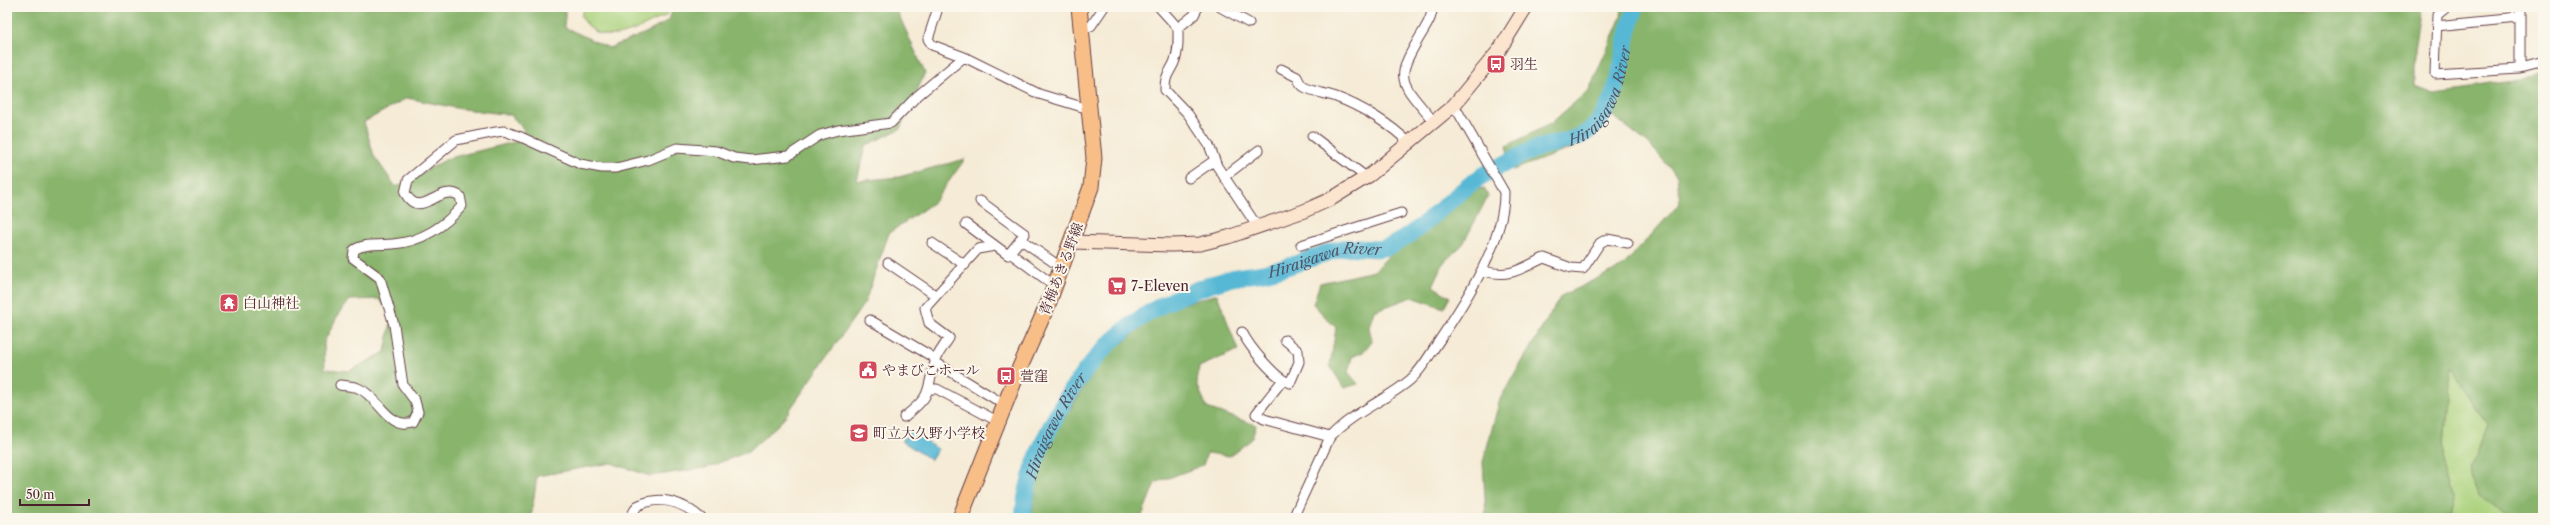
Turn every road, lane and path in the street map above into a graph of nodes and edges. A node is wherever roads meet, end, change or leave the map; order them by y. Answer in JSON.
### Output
{"nodes":[{"id":1,"x":1079,"y":7,"type":"edge"},
{"id":2,"x":1104,"y":7,"type":"edge"},
{"id":3,"x":1159,"y":7,"type":"edge"},
{"id":4,"x":1198,"y":7,"type":"edge"},
{"id":5,"x":1220,"y":7,"type":"edge"},
{"id":6,"x":1432,"y":7,"type":"edge"},
{"id":7,"x":1526,"y":7,"type":"edge"},
{"id":8,"x":2447,"y":7,"type":"edge"},
{"id":9,"x":2520,"y":7,"type":"edge"},
{"id":10,"x":937,"y":11,"type":"dead end"},
{"id":11,"x":2520,"y":18,"type":"junction"},
{"id":12,"x":1249,"y":23,"type":"dead end"},
{"id":13,"x":2436,"y":26,"type":"junction"},
{"id":14,"x":1178,"y":28,"type":"junction"},
{"id":15,"x":1081,"y":29,"type":"junction"},
{"id":16,"x":964,"y":57,"type":"junction"},
{"id":17,"x":2543,"y":63,"type":"edge"},
{"id":18,"x":1281,"y":69,"type":"dead end"},
{"id":19,"x":2520,"y":69,"type":"junction"},
{"id":20,"x":1454,"y":105,"type":"junction"},
{"id":21,"x":1089,"y":109,"type":"junction"},
{"id":22,"x":1435,"y":123,"type":"junction"},
{"id":23,"x":1312,"y":136,"type":"dead end"},
{"id":24,"x":1410,"y":144,"type":"junction"},
{"id":25,"x":1259,"y":150,"type":"dead end"},
{"id":26,"x":1215,"y":160,"type":"junction"},
{"id":27,"x":1224,"y":177,"type":"junction"},
{"id":28,"x":1366,"y":177,"type":"junction"},
{"id":29,"x":1189,"y":178,"type":"dead end"},
{"id":30,"x":980,"y":201,"type":"dead end"},
{"id":31,"x":1401,"y":213,"type":"dead end"},
{"id":32,"x":966,"y":224,"type":"dead end"},
{"id":33,"x":1257,"y":226,"type":"junction"},
{"id":34,"x":1020,"y":239,"type":"junction"},
{"id":35,"x":1072,"y":242,"type":"junction"},
{"id":36,"x":932,"y":243,"type":"dead end"},
{"id":37,"x":1628,"y":243,"type":"dead end"},
{"id":38,"x":1301,"y":245,"type":"dead end"},
{"id":39,"x":995,"y":246,"type":"junction"},
{"id":40,"x":1010,"y":253,"type":"junction"},
{"id":41,"x":888,"y":263,"type":"dead end"},
{"id":42,"x":965,"y":265,"type":"junction"},
{"id":43,"x":1062,"y":268,"type":"junction"},
{"id":44,"x":1482,"y":271,"type":"junction"},
{"id":45,"x":1055,"y":286,"type":"junction"},
{"id":46,"x":935,"y":295,"type":"junction"},
{"id":47,"x":870,"y":320,"type":"dead end"},
{"id":48,"x":1242,"y":332,"type":"dead end"},
{"id":49,"x":1286,"y":340,"type":"dead end"},
{"id":50,"x":936,"y":361,"type":"junction"},
{"id":51,"x":1282,"y":381,"type":"junction"},
{"id":52,"x":340,"y":385,"type":"dead end"},
{"id":53,"x":930,"y":389,"type":"junction"},
{"id":54,"x":1005,"y":405,"type":"junction"},
{"id":55,"x":904,"y":417,"type":"dead end"},
{"id":56,"x":999,"y":422,"type":"junction"},
{"id":57,"x":1330,"y":437,"type":"junction"},
{"id":58,"x":630,"y":518,"type":"edge"},
{"id":59,"x":702,"y":518,"type":"edge"},
{"id":60,"x":960,"y":518,"type":"edge"},
{"id":61,"x":1293,"y":518,"type":"edge"}],
"edges":[{"from":1,"to":15,"type":"main road","name":"青梅あきる野線"},
{"from":2,"to":15,"type":"street"},
{"from":3,"to":14,"type":"street"},
{"from":4,"to":14,"type":"street"},
{"from":5,"to":12,"type":"street"},
{"from":6,"to":22,"type":"street"},
{"from":7,"to":20,"type":"main road"},
{"from":8,"to":13,"type":"street"},
{"from":9,"to":11,"type":"street"},
{"from":10,"to":16,"type":"street"},
{"from":11,"to":13,"type":"street"},
{"from":11,"to":19,"type":"street"},
{"from":13,"to":19,"type":"street"},
{"from":14,"to":26,"type":"street"},
{"from":15,"to":21,"type":"main road","name":"青梅あきる野線"},
{"from":16,"to":21,"type":"street"},
{"from":16,"to":52,"type":"street"},
{"from":17,"to":19,"type":"street"},
{"from":18,"to":24,"type":"street"},
{"from":20,"to":22,"type":"main road"},
{"from":20,"to":44,"type":"street"},
{"from":21,"to":35,"type":"main road","name":"青梅あきる野線"},
{"from":22,"to":24,"type":"main road"},
{"from":23,"to":28,"type":"street"},
{"from":24,"to":28,"type":"main road"},
{"from":25,"to":27,"type":"street"},
{"from":26,"to":27,"type":"street"},
{"from":26,"to":29,"type":"street"},
{"from":27,"to":33,"type":"street"},
{"from":28,"to":33,"type":"main road"},
{"from":30,"to":34,"type":"street"},
{"from":31,"to":38,"type":"street"},
{"from":32,"to":39,"type":"street"},
{"from":33,"to":35,"type":"main road"},
{"from":34,"to":40,"type":"street"},
{"from":34,"to":43,"type":"street"},
{"from":35,"to":43,"type":"main road","name":"青梅あきる野線"},
{"from":36,"to":42,"type":"street"},
{"from":37,"to":44,"type":"street"},
{"from":39,"to":40,"type":"street"},
{"from":39,"to":42,"type":"street"},
{"from":40,"to":45,"type":"street"},
{"from":41,"to":46,"type":"street"},
{"from":42,"to":46,"type":"street"},
{"from":43,"to":45,"type":"main road","name":"青梅あきる野線"},
{"from":44,"to":57,"type":"street"},
{"from":45,"to":54,"type":"main road","name":"青梅あきる野線"},
{"from":46,"to":50,"type":"street"},
{"from":47,"to":50,"type":"street"},
{"from":48,"to":51,"type":"street"},
{"from":49,"to":51,"type":"street"},
{"from":50,"to":53,"type":"street"},
{"from":50,"to":54,"type":"street"},
{"from":51,"to":57,"type":"street"},
{"from":53,"to":55,"type":"street"},
{"from":53,"to":56,"type":"street"},
{"from":54,"to":56,"type":"main road","name":"青梅あきる野線"},
{"from":56,"to":60,"type":"main road","name":"青梅あきる野線"},
{"from":57,"to":61,"type":"street"},
{"from":58,"to":59,"type":"street"}]}
